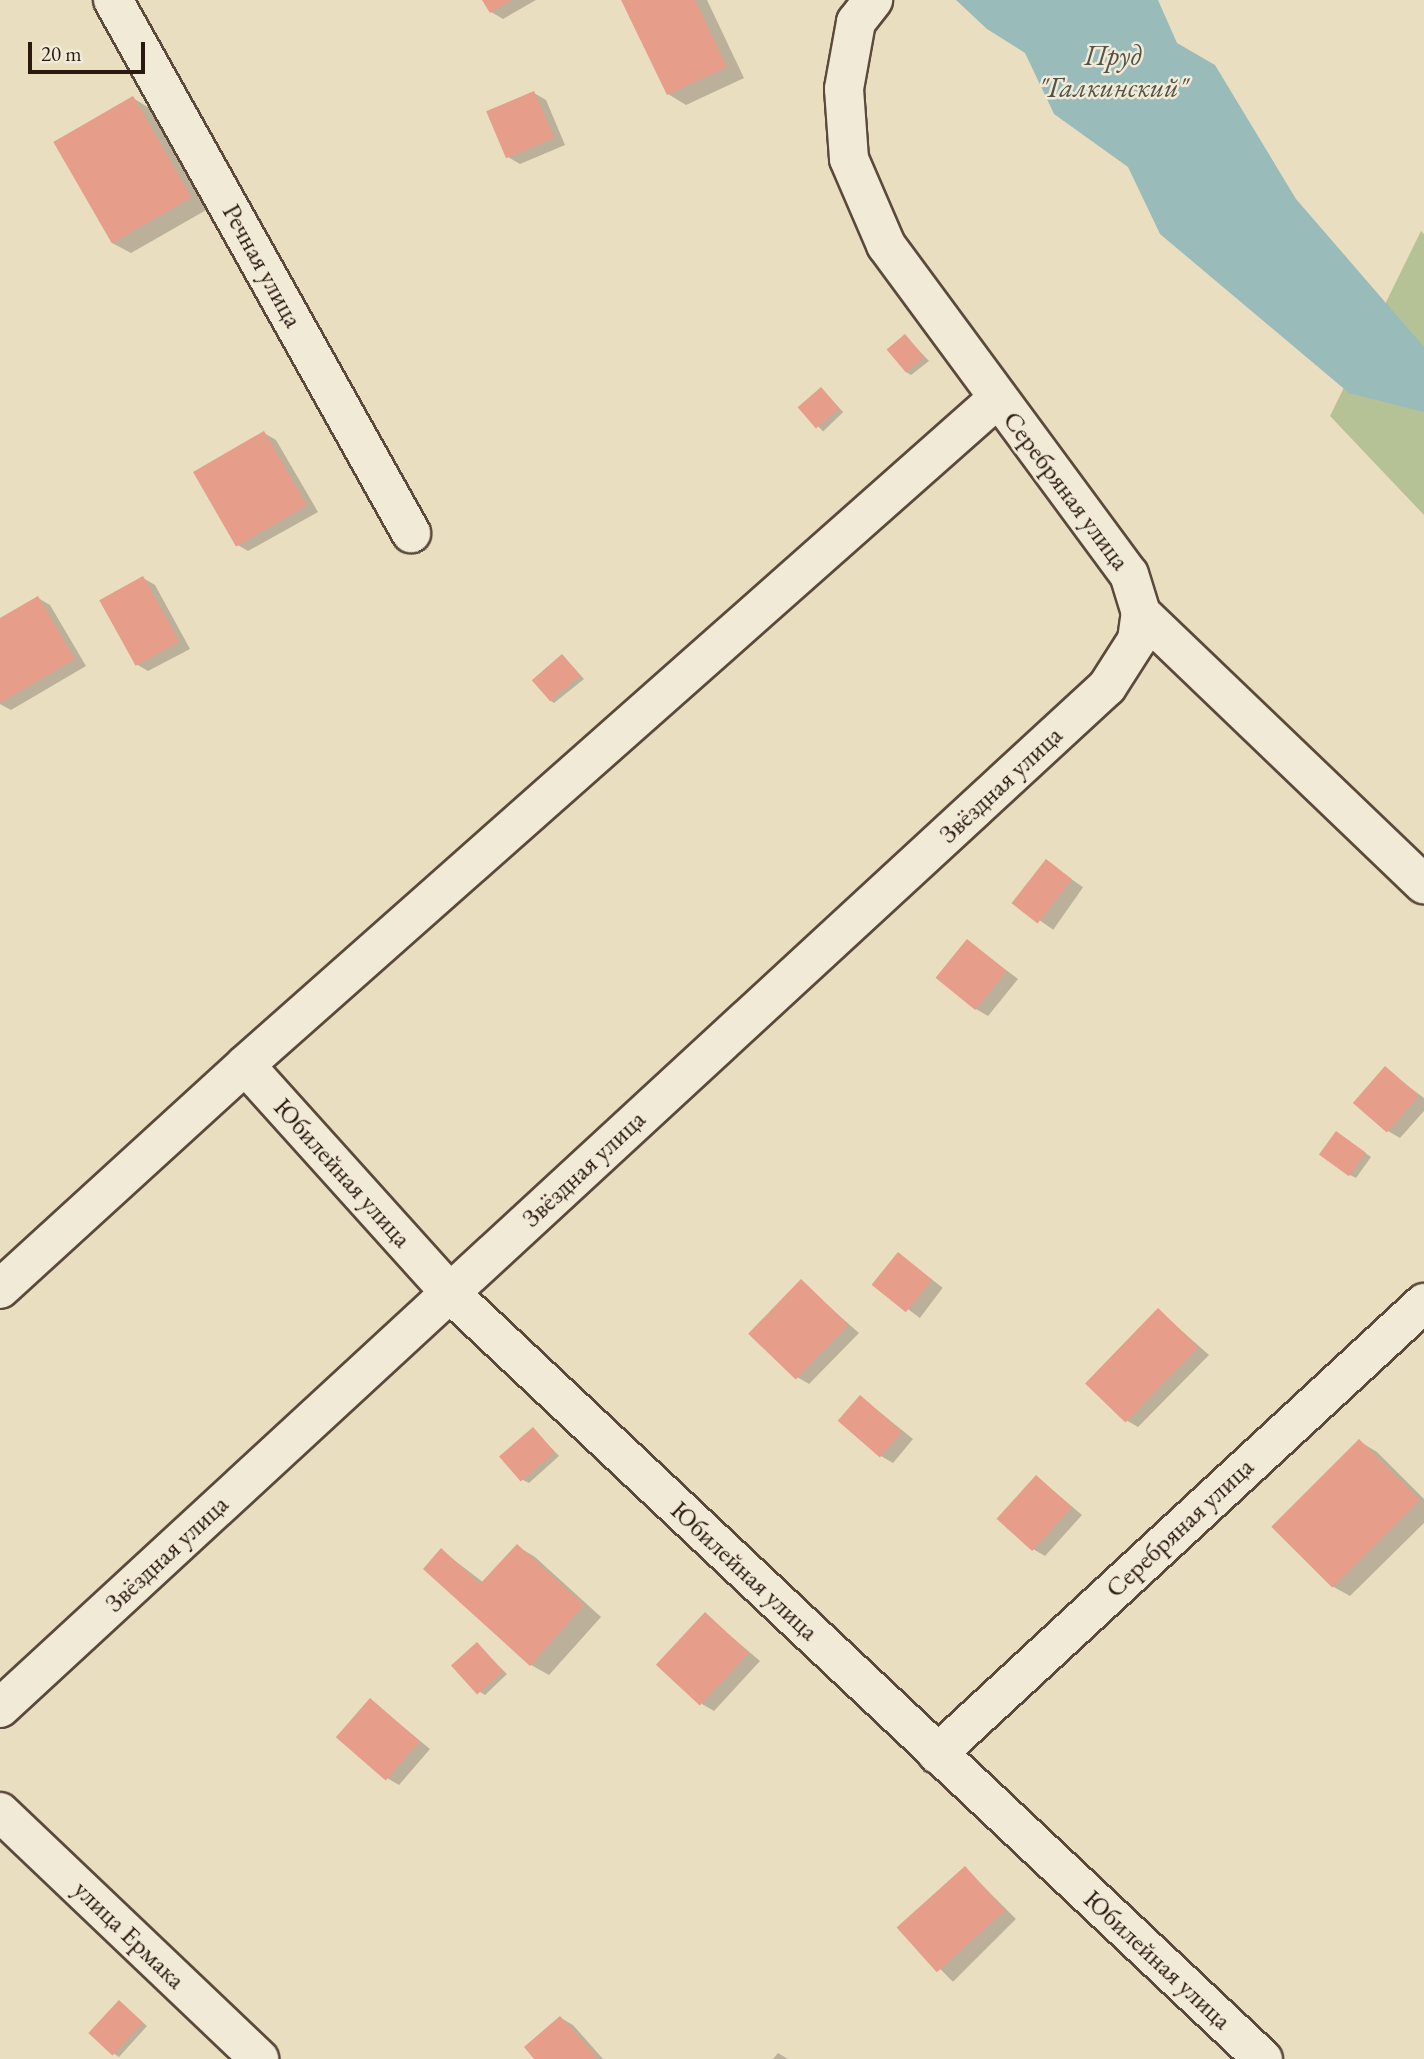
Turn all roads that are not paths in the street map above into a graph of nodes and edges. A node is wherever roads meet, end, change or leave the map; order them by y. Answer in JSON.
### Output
{"nodes":[{"id":1,"x":113,"y":0,"type":"edge"},
{"id":2,"x":865,"y":11,"type":"edge"},
{"id":3,"x":998,"y":398,"type":"junction"},
{"id":4,"x":411,"y":533,"type":"dead end"},
{"id":5,"x":1141,"y":613,"type":"junction"},
{"id":6,"x":1424,"y":884,"type":"edge"},
{"id":7,"x":245,"y":1065,"type":"junction"},
{"id":8,"x":0,"y":1289,"type":"edge"},
{"id":9,"x":450,"y":1293,"type":"junction"},
{"id":10,"x":1424,"y":1303,"type":"edge"},
{"id":11,"x":0,"y":1708,"type":"edge"},
{"id":12,"x":937,"y":1754,"type":"junction"},
{"id":13,"x":0,"y":1812,"type":"edge"},
{"id":14,"x":259,"y":2059,"type":"edge"},
{"id":15,"x":1263,"y":2059,"type":"edge"}],
"edges":[{"from":1,"to":4,"type":"street","name":"Речная улица"},
{"from":2,"to":3,"type":"street","name":"Серебряная улица"},
{"from":3,"to":5,"type":"street","name":"Серебряная улица"},
{"from":3,"to":7,"type":"street"},
{"from":5,"to":6,"type":"street","name":"Серебряная улица"},
{"from":5,"to":9,"type":"street","name":"Звёздная улица"},
{"from":7,"to":8,"type":"street"},
{"from":7,"to":9,"type":"street","name":"Юбилейная улица"},
{"from":9,"to":11,"type":"street","name":"Звёздная улица"},
{"from":9,"to":12,"type":"street","name":"Юбилейная улица"},
{"from":10,"to":12,"type":"street","name":"Серебряная улица"},
{"from":12,"to":15,"type":"street","name":"Юбилейная улица"},
{"from":13,"to":14,"type":"street","name":"улица Ермака"}]}
